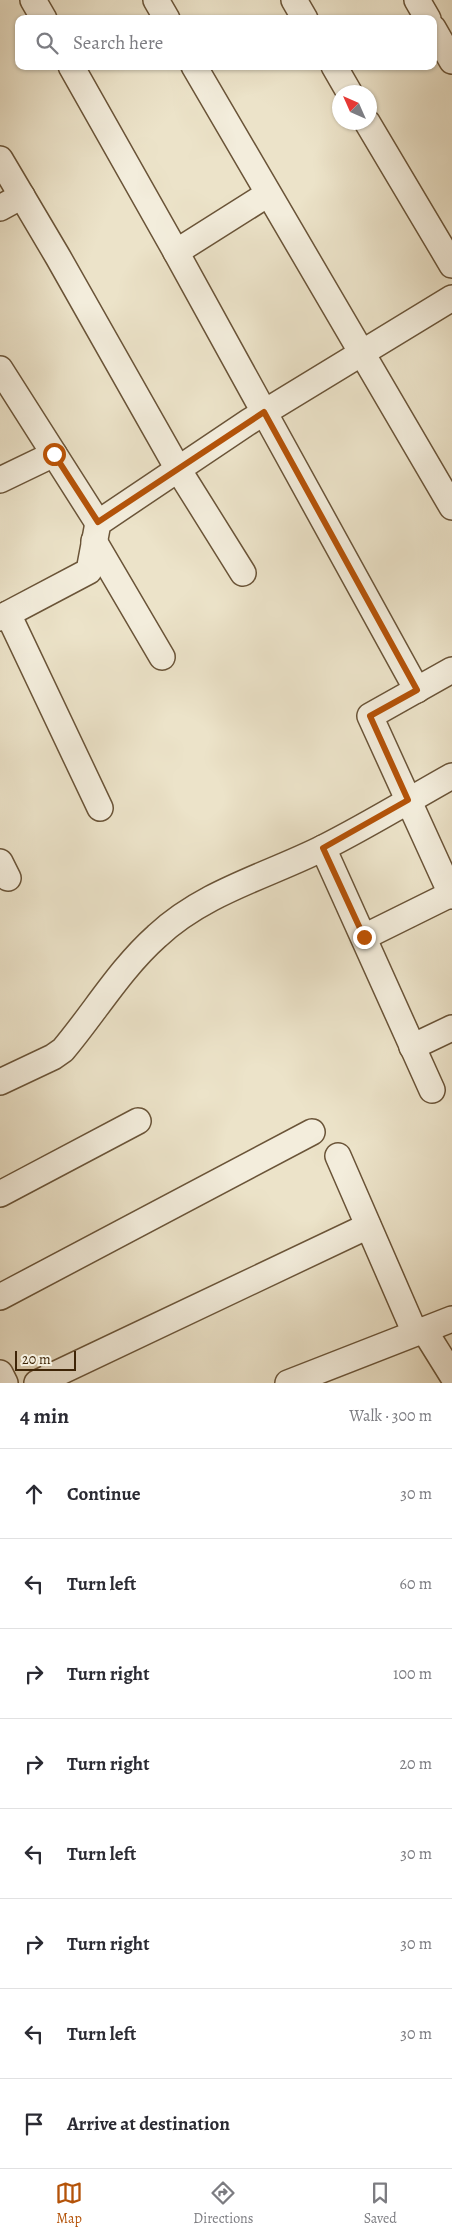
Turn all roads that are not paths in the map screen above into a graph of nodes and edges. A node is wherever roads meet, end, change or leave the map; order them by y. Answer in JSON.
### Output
{"nodes":[{"id":1,"x":33,"y":0,"type":"edge"},
{"id":2,"x":156,"y":0,"type":"edge"},
{"id":3,"x":294,"y":0,"type":"edge"},
{"id":4,"x":417,"y":0,"type":"edge"},
{"id":5,"x":42,"y":15,"type":"edge"},
{"id":6,"x":165,"y":15,"type":"edge"},
{"id":7,"x":303,"y":15,"type":"edge"},
{"id":8,"x":426,"y":15,"type":"edge"},
{"id":9,"x":437,"y":35,"type":"edge"},
{"id":10,"x":452,"y":61,"type":"edge"},
{"id":11,"x":73,"y":70,"type":"edge"},
{"id":12,"x":196,"y":70,"type":"edge"},
{"id":13,"x":336,"y":70,"type":"edge"},
{"id":14,"x":345,"y":85,"type":"edge"},
{"id":15,"x":372,"y":130,"type":"edge"},
{"id":16,"x":0,"y":159,"type":"edge"},
{"id":17,"x":268,"y":194,"type":"junction"},
{"id":18,"x":22,"y":196,"type":"junction"},
{"id":19,"x":0,"y":208,"type":"edge"},
{"id":20,"x":176,"y":252,"type":"junction"},
{"id":21,"x":452,"y":265,"type":"edge"},
{"id":22,"x":452,"y":298,"type":"edge"},
{"id":23,"x":361,"y":353,"type":"junction"},
{"id":24,"x":0,"y":369,"type":"edge"},
{"id":25,"x":264,"y":412,"type":"junction"},
{"id":26,"x":54,"y":454,"type":"junction"},
{"id":27,"x":178,"y":469,"type":"junction"},
{"id":28,"x":0,"y":480,"type":"edge"},
{"id":29,"x":452,"y":507,"type":"edge"},
{"id":30,"x":96,"y":532,"type":"junction"},
{"id":31,"x":243,"y":573,"type":"dead end"},
{"id":32,"x":4,"y":616,"type":"edge"},
{"id":33,"x":162,"y":656,"type":"dead end"},
{"id":34,"x":452,"y":670,"type":"edge"},
{"id":35,"x":417,"y":690,"type":"junction"},
{"id":36,"x":452,"y":776,"type":"edge"},
{"id":37,"x":408,"y":800,"type":"junction"},
{"id":38,"x":100,"y":808,"type":"dead end"},
{"id":39,"x":323,"y":848,"type":"junction"},
{"id":40,"x":452,"y":895,"type":"edge"},
{"id":41,"x":364,"y":937,"type":"junction"},
{"id":42,"x":452,"y":1028,"type":"edge"},
{"id":43,"x":412,"y":1047,"type":"junction"},
{"id":44,"x":0,"y":1082,"type":"edge"},
{"id":45,"x":432,"y":1090,"type":"dead end"},
{"id":46,"x":138,"y":1121,"type":"dead end"},
{"id":47,"x":312,"y":1132,"type":"dead end"},
{"id":48,"x":338,"y":1156,"type":"dead end"},
{"id":49,"x":0,"y":1194,"type":"edge"},
{"id":50,"x":368,"y":1226,"type":"junction"},
{"id":51,"x":0,"y":1297,"type":"edge"},
{"id":52,"x":452,"y":1319,"type":"edge"},
{"id":53,"x":419,"y":1331,"type":"junction"},
{"id":54,"x":0,"y":1373,"type":"edge"},
{"id":55,"x":335,"y":1374,"type":"edge"},
{"id":56,"x":452,"y":1375,"type":"edge"},
{"id":57,"x":5,"y":1383,"type":"edge"},
{"id":58,"x":37,"y":1383,"type":"edge"},
{"id":59,"x":288,"y":1383,"type":"edge"}],
"edges":[{"from":1,"to":5,"type":"street"},
{"from":2,"to":6,"type":"street"},
{"from":3,"to":7,"type":"street"},
{"from":4,"to":8,"type":"street"},
{"from":9,"to":10,"type":"street"},
{"from":11,"to":20,"type":"street"},
{"from":12,"to":17,"type":"street"},
{"from":13,"to":14,"type":"street"},
{"from":15,"to":21,"type":"street"},
{"from":16,"to":18,"type":"street"},
{"from":17,"to":20,"type":"street"},
{"from":17,"to":23,"type":"street"},
{"from":18,"to":19,"type":"street"},
{"from":18,"to":27,"type":"street"},
{"from":20,"to":25,"type":"street"},
{"from":22,"to":23,"type":"street"},
{"from":23,"to":25,"type":"street"},
{"from":23,"to":29,"type":"street"},
{"from":24,"to":26,"type":"street"},
{"from":25,"to":27,"type":"street"},
{"from":25,"to":35,"type":"street"},
{"from":26,"to":28,"type":"street"},
{"from":26,"to":30,"type":"street"},
{"from":27,"to":30,"type":"street"},
{"from":27,"to":31,"type":"street"},
{"from":30,"to":32,"type":"street"},
{"from":30,"to":33,"type":"street"},
{"from":32,"to":38,"type":"street"},
{"from":34,"to":35,"type":"street"},
{"from":35,"to":37,"type":"street"},
{"from":36,"to":37,"type":"street"},
{"from":37,"to":39,"type":"street"},
{"from":37,"to":40,"type":"street"},
{"from":39,"to":41,"type":"street"},
{"from":39,"to":44,"type":"street"},
{"from":40,"to":41,"type":"street"},
{"from":41,"to":43,"type":"street"},
{"from":42,"to":43,"type":"street"},
{"from":43,"to":45,"type":"street"},
{"from":46,"to":49,"type":"street"},
{"from":47,"to":51,"type":"street"},
{"from":48,"to":50,"type":"street"},
{"from":50,"to":53,"type":"street"},
{"from":50,"to":58,"type":"street"},
{"from":52,"to":53,"type":"street"},
{"from":53,"to":55,"type":"street"},
{"from":53,"to":56,"type":"street"},
{"from":54,"to":57,"type":"street"},
{"from":55,"to":59,"type":"street"}]}
